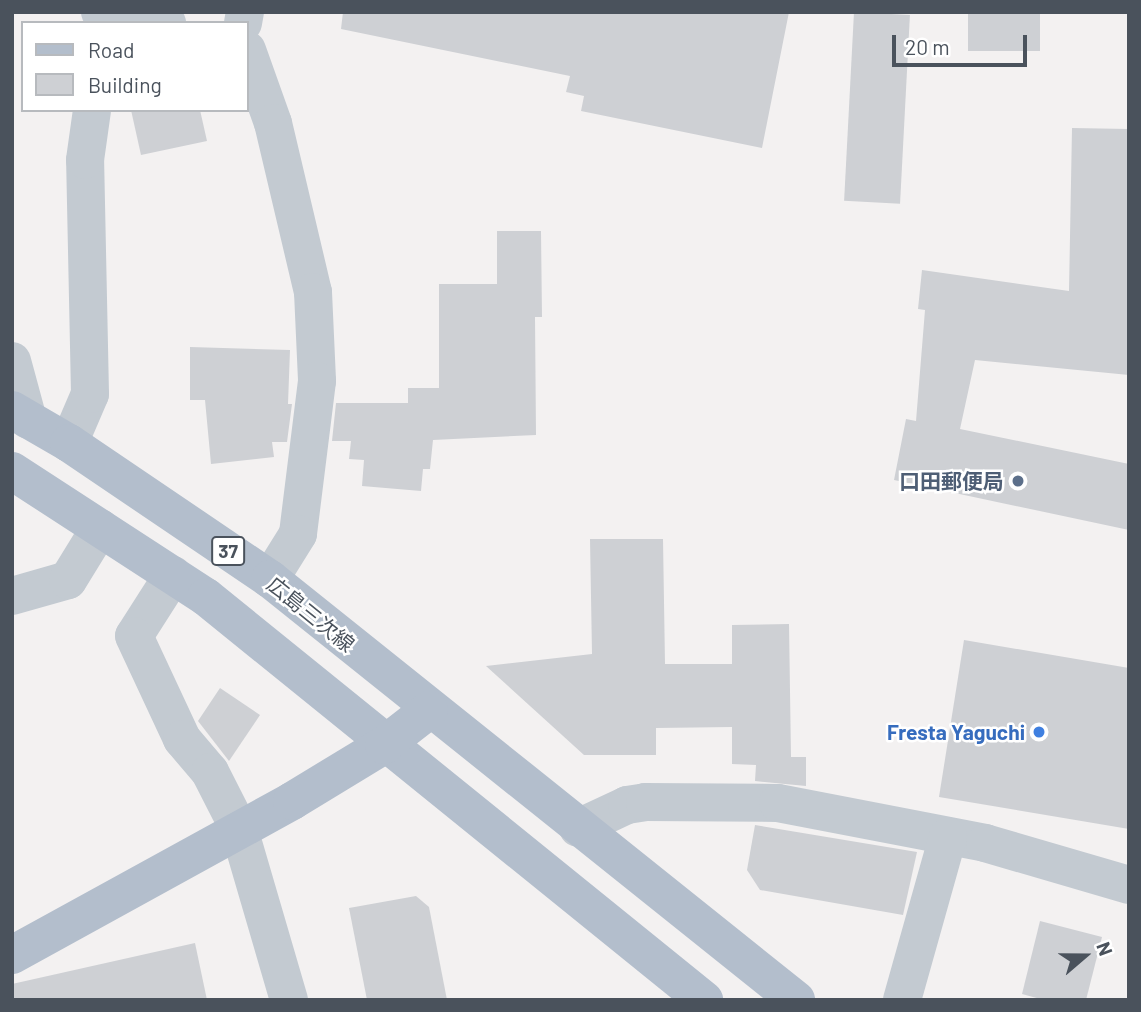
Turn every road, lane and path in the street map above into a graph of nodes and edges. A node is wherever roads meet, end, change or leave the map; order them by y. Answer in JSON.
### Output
{"nodes":[{"id":1,"x":104,"y":16,"type":"edge"},
{"id":2,"x":149,"y":21,"type":"edge"},
{"id":3,"x":248,"y":53,"type":"edge"},
{"id":4,"x":92,"y":112,"type":"edge"},
{"id":5,"x":12,"y":361,"type":"edge"},
{"id":6,"x":20,"y":415,"type":"edge"},
{"id":7,"x":69,"y":443,"type":"junction"},
{"id":8,"x":12,"y":471,"type":"edge"},
{"id":9,"x":100,"y":528,"type":"junction"},
{"id":10,"x":173,"y":575,"type":"junction"},
{"id":11,"x":270,"y":579,"type":"junction"},
{"id":12,"x":12,"y":596,"type":"edge"},
{"id":13,"x":429,"y":710,"type":"junction"},
{"id":14,"x":384,"y":745,"type":"junction"},
{"id":15,"x":578,"y":828,"type":"junction"},
{"id":16,"x":239,"y":829,"type":"junction"},
{"id":17,"x":948,"y":836,"type":"junction"},
{"id":18,"x":1129,"y":885,"type":"edge"},
{"id":19,"x":12,"y":955,"type":"edge"},
{"id":20,"x":289,"y":1000,"type":"edge"},
{"id":21,"x":704,"y":1000,"type":"edge"},
{"id":22,"x":796,"y":1000,"type":"edge"},
{"id":23,"x":902,"y":1000,"type":"edge"}],
"edges":[{"from":1,"to":2,"type":"street"},
{"from":3,"to":11,"type":"street"},
{"from":4,"to":7,"type":"street"},
{"from":5,"to":6,"type":"street"},
{"from":6,"to":7,"type":"main road","name":"広島三次線","number":"37"},
{"from":7,"to":11,"type":"main road","name":"広島三次線","number":"37"},
{"from":8,"to":9,"type":"main road","number":"37"},
{"from":9,"to":10,"type":"main road","number":"37"},
{"from":9,"to":12,"type":"street"},
{"from":10,"to":14,"type":"main road","number":"37"},
{"from":10,"to":16,"type":"street"},
{"from":11,"to":13,"type":"main road","name":"広島三次線","number":"37"},
{"from":13,"to":14,"type":"main road"},
{"from":13,"to":15,"type":"main road","name":"広島三次線","number":"37"},
{"from":14,"to":16,"type":"main road"},
{"from":14,"to":21,"type":"main road","number":"37"},
{"from":15,"to":17,"type":"street"},
{"from":15,"to":22,"type":"main road","name":"広島三次線","number":"37"},
{"from":16,"to":19,"type":"main road"},
{"from":16,"to":20,"type":"street"},
{"from":17,"to":18,"type":"street"},
{"from":17,"to":23,"type":"street"}]}
